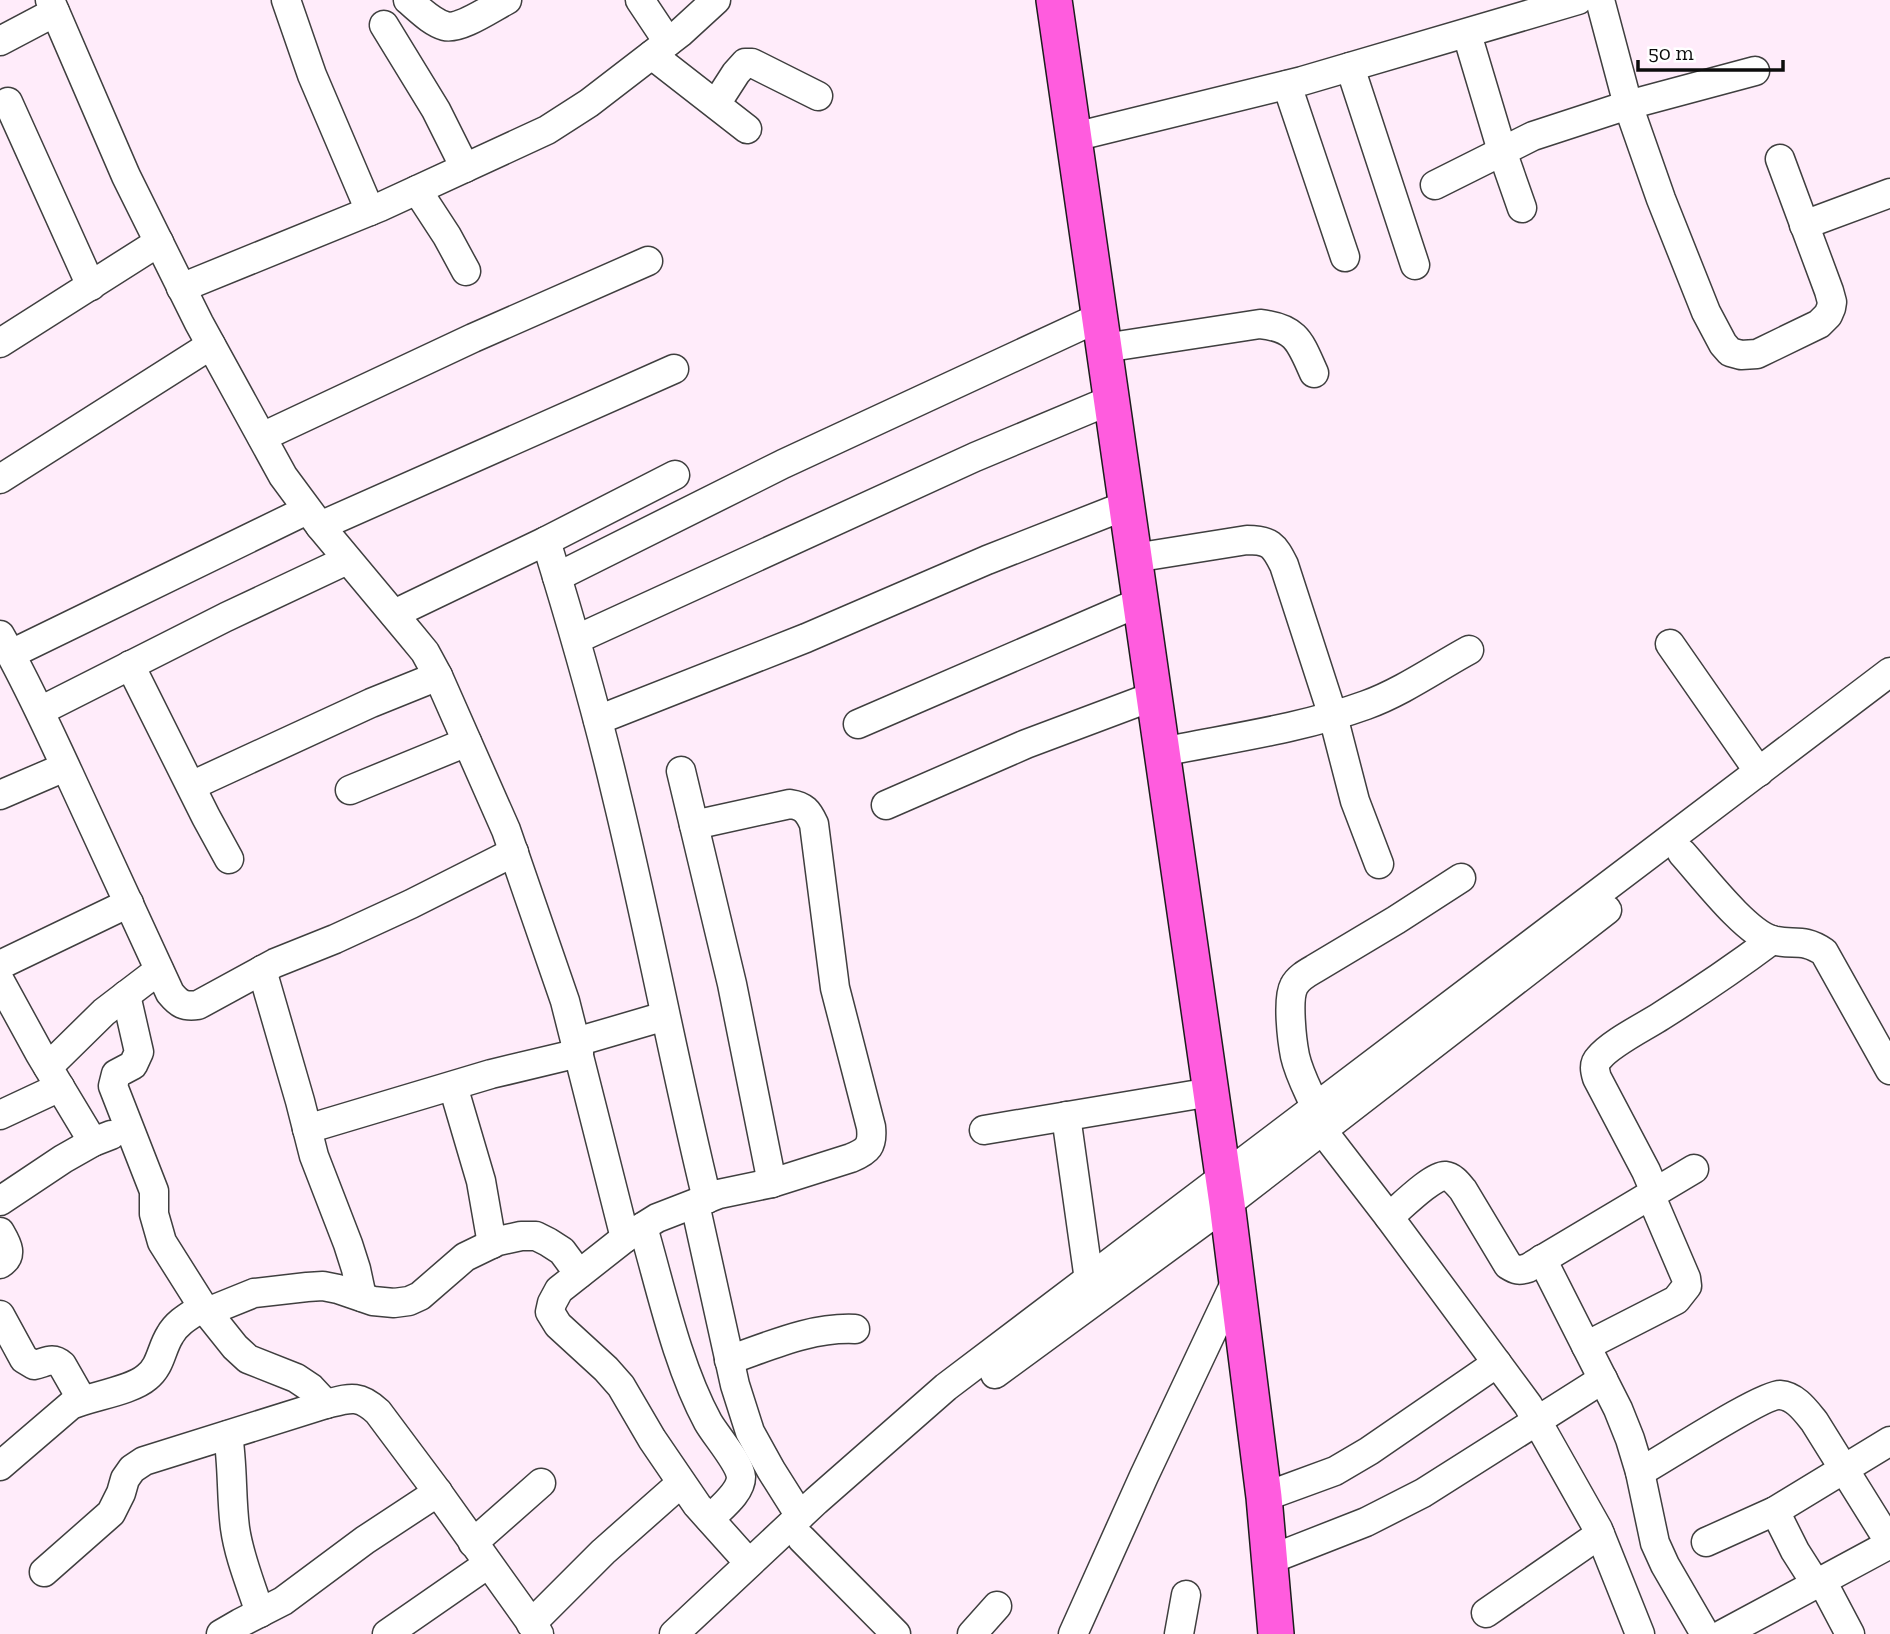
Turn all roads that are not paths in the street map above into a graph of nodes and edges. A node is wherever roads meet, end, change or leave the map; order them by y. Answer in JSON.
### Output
{"nodes":[{"id":1,"x":286,"y":0,"type":"edge"},
{"id":2,"x":408,"y":0,"type":"edge"},
{"id":3,"x":508,"y":0,"type":"edge"},
{"id":4,"x":640,"y":0,"type":"edge"},
{"id":5,"x":716,"y":0,"type":"edge"},
{"id":6,"x":1054,"y":0,"type":"edge"},
{"id":7,"x":1578,"y":0,"type":"edge"},
{"id":8,"x":1600,"y":0,"type":"edge"},
{"id":9,"x":52,"y":6,"type":"edge"},
{"id":10,"x":384,"y":25,"type":"dead end"},
{"id":11,"x":1467,"y":34,"type":"junction"},
{"id":12,"x":0,"y":41,"type":"edge"},
{"id":13,"x":660,"y":49,"type":"junction"},
{"id":14,"x":1350,"y":67,"type":"junction"},
{"id":15,"x":1755,"y":71,"type":"dead end"},
{"id":16,"x":1287,"y":85,"type":"junction"},
{"id":17,"x":818,"y":96,"type":"dead end"},
{"id":18,"x":8,"y":102,"type":"dead end"},
{"id":19,"x":716,"y":104,"type":"junction"},
{"id":20,"x":1628,"y":105,"type":"junction"},
{"id":21,"x":747,"y":129,"type":"dead end"},
{"id":22,"x":1074,"y":137,"type":"junction"},
{"id":23,"x":1502,"y":150,"type":"junction"},
{"id":24,"x":1780,"y":159,"type":"dead end"},
{"id":25,"x":465,"y":168,"type":"junction"},
{"id":26,"x":1435,"y":185,"type":"dead end"},
{"id":27,"x":417,"y":190,"type":"junction"},
{"id":28,"x":1890,"y":193,"type":"edge"},
{"id":29,"x":1522,"y":208,"type":"dead end"},
{"id":30,"x":370,"y":211,"type":"junction"},
{"id":31,"x":1804,"y":225,"type":"junction"},
{"id":32,"x":159,"y":243,"type":"junction"},
{"id":33,"x":1345,"y":257,"type":"dead end"},
{"id":34,"x":648,"y":261,"type":"dead end"},
{"id":35,"x":1415,"y":265,"type":"dead end"},
{"id":36,"x":466,"y":271,"type":"dead end"},
{"id":37,"x":90,"y":286,"type":"junction"},
{"id":38,"x":181,"y":288,"type":"junction"},
{"id":39,"x":1102,"y":332,"type":"junction"},
{"id":40,"x":0,"y":343,"type":"edge"},
{"id":41,"x":211,"y":345,"type":"junction"},
{"id":42,"x":674,"y":369,"type":"dead end"},
{"id":43,"x":1314,"y":373,"type":"dead end"},
{"id":44,"x":1111,"y":400,"type":"junction"},
{"id":45,"x":262,"y":437,"type":"junction"},
{"id":46,"x":675,"y":475,"type":"dead end"},
{"id":47,"x":0,"y":479,"type":"edge"},
{"id":48,"x":1127,"y":505,"type":"junction"},
{"id":49,"x":313,"y":518,"type":"junction"},
{"id":50,"x":546,"y":541,"type":"junction"},
{"id":51,"x":1135,"y":558,"type":"junction"},
{"id":52,"x":347,"y":560,"type":"junction"},
{"id":53,"x":557,"y":577,"type":"junction"},
{"id":54,"x":1140,"y":602,"type":"junction"},
{"id":55,"x":394,"y":614,"type":"junction"},
{"id":56,"x":577,"y":639,"type":"junction"},
{"id":57,"x":1670,"y":644,"type":"dead end"},
{"id":58,"x":6,"y":645,"type":"edge"},
{"id":59,"x":1469,"y":650,"type":"dead end"},
{"id":60,"x":130,"y":665,"type":"junction"},
{"id":61,"x":1890,"y":672,"type":"edge"},
{"id":62,"x":438,"y":676,"type":"junction"},
{"id":63,"x":1890,"y":695,"type":"edge"},
{"id":64,"x":1154,"y":696,"type":"junction"},
{"id":65,"x":40,"y":711,"type":"junction"},
{"id":66,"x":1333,"y":716,"type":"junction"},
{"id":67,"x":598,"y":720,"type":"junction"},
{"id":68,"x":858,"y":724,"type":"dead end"},
{"id":69,"x":467,"y":742,"type":"junction"},
{"id":70,"x":1162,"y":752,"type":"junction"},
{"id":71,"x":65,"y":767,"type":"junction"},
{"id":72,"x":681,"y":771,"type":"dead end"},
{"id":73,"x":1759,"y":772,"type":"junction"},
{"id":74,"x":191,"y":786,"type":"junction"},
{"id":75,"x":350,"y":790,"type":"dead end"},
{"id":76,"x":0,"y":795,"type":"edge"},
{"id":77,"x":886,"y":805,"type":"dead end"},
{"id":78,"x":694,"y":825,"type":"junction"},
{"id":79,"x":514,"y":852,"type":"junction"},
{"id":80,"x":1682,"y":853,"type":"junction"},
{"id":81,"x":229,"y":859,"type":"dead end"},
{"id":82,"x":1379,"y":864,"type":"dead end"},
{"id":83,"x":1461,"y":878,"type":"dead end"},
{"id":84,"x":129,"y":903,"type":"junction"},
{"id":85,"x":1772,"y":940,"type":"junction"},
{"id":86,"x":0,"y":965,"type":"edge"},
{"id":87,"x":159,"y":970,"type":"junction"},
{"id":88,"x":262,"y":970,"type":"junction"},
{"id":89,"x":0,"y":981,"type":"edge"},
{"id":90,"x":126,"y":995,"type":"junction"},
{"id":91,"x":665,"y":1016,"type":"junction"},
{"id":92,"x":578,"y":1047,"type":"junction"},
{"id":93,"x":1890,"y":1070,"type":"edge"},
{"id":94,"x":54,"y":1077,"type":"junction"},
{"id":95,"x":453,"y":1086,"type":"junction"},
{"id":96,"x":1211,"y":1092,"type":"junction"},
{"id":97,"x":0,"y":1115,"type":"edge"},
{"id":98,"x":1066,"y":1116,"type":"junction"},
{"id":99,"x":1315,"y":1116,"type":"junction"},
{"id":100,"x":130,"y":1128,"type":"junction"},
{"id":101,"x":307,"y":1129,"type":"junction"},
{"id":102,"x":984,"y":1130,"type":"dead end"},
{"id":103,"x":93,"y":1142,"type":"junction"},
{"id":104,"x":1694,"y":1169,"type":"dead end"},
{"id":105,"x":772,"y":1183,"type":"junction"},
{"id":106,"x":1225,"y":1190,"type":"junction"},
{"id":107,"x":1653,"y":1193,"type":"junction"},
{"id":108,"x":0,"y":1200,"type":"edge"},
{"id":109,"x":701,"y":1202,"type":"junction"},
{"id":110,"x":1389,"y":1217,"type":"junction"},
{"id":111,"x":634,"y":1232,"type":"junction"},
{"id":112,"x":0,"y":1233,"type":"edge"},
{"id":113,"x":492,"y":1244,"type":"junction"},
{"id":114,"x":1542,"y":1259,"type":"junction"},
{"id":115,"x":0,"y":1264,"type":"edge"},
{"id":116,"x":579,"y":1274,"type":"junction"},
{"id":117,"x":1089,"y":1280,"type":"junction"},
{"id":118,"x":1237,"y":1281,"type":"junction"},
{"id":119,"x":362,"y":1297,"type":"junction"},
{"id":120,"x":205,"y":1310,"type":"junction"},
{"id":121,"x":0,"y":1315,"type":"edge"},
{"id":122,"x":855,"y":1329,"type":"dead end"},
{"id":123,"x":1586,"y":1346,"type":"junction"},
{"id":124,"x":729,"y":1360,"type":"junction"},
{"id":125,"x":1497,"y":1363,"type":"junction"},
{"id":126,"x":1603,"y":1380,"type":"junction"},
{"id":127,"x":82,"y":1400,"type":"junction"},
{"id":128,"x":326,"y":1404,"type":"junction"},
{"id":129,"x":1537,"y":1422,"type":"junction"},
{"id":130,"x":228,"y":1435,"type":"junction"},
{"id":131,"x":1890,"y":1441,"type":"edge"},
{"id":132,"x":0,"y":1466,"type":"edge"},
{"id":133,"x":1843,"y":1468,"type":"junction"},
{"id":134,"x":1640,"y":1472,"type":"junction"},
{"id":135,"x":541,"y":1483,"type":"dead end"},
{"id":136,"x":681,"y":1483,"type":"junction"},
{"id":137,"x":438,"y":1492,"type":"junction"},
{"id":138,"x":1264,"y":1497,"type":"junction"},
{"id":139,"x":1774,"y":1511,"type":"junction"},
{"id":140,"x":710,"y":1519,"type":"junction"},
{"id":141,"x":801,"y":1528,"type":"junction"},
{"id":142,"x":1600,"y":1534,"type":"junction"},
{"id":143,"x":1706,"y":1542,"type":"dead end"},
{"id":144,"x":1890,"y":1544,"type":"edge"},
{"id":145,"x":480,"y":1553,"type":"junction"},
{"id":146,"x":1269,"y":1560,"type":"junction"},
{"id":147,"x":749,"y":1563,"type":"junction"},
{"id":148,"x":44,"y":1572,"type":"dead end"},
{"id":149,"x":1819,"y":1583,"type":"junction"},
{"id":150,"x":1186,"y":1595,"type":"dead end"},
{"id":151,"x":997,"y":1606,"type":"dead end"},
{"id":152,"x":1486,"y":1613,"type":"dead end"},
{"id":153,"x":239,"y":1626,"type":"edge"},
{"id":154,"x":535,"y":1629,"type":"edge"},
{"id":155,"x":1722,"y":1633,"type":"edge"},
{"id":156,"x":387,"y":1634,"type":"edge"},
{"id":157,"x":674,"y":1634,"type":"edge"},
{"id":158,"x":699,"y":1634,"type":"edge"},
{"id":159,"x":896,"y":1634,"type":"edge"},
{"id":160,"x":972,"y":1634,"type":"edge"},
{"id":161,"x":1073,"y":1634,"type":"edge"},
{"id":162,"x":1179,"y":1634,"type":"edge"},
{"id":163,"x":1276,"y":1634,"type":"edge"},
{"id":164,"x":1640,"y":1634,"type":"edge"},
{"id":165,"x":1850,"y":1634,"type":"edge"}],
"edges":[{"from":1,"to":30,"type":"street"},
{"from":2,"to":3,"type":"street"},
{"from":4,"to":13,"type":"street"},
{"from":5,"to":13,"type":"street"},
{"from":6,"to":22,"type":"main road"},
{"from":7,"to":11,"type":"street"},
{"from":8,"to":20,"type":"street"},
{"from":9,"to":12,"type":"street"},
{"from":9,"to":32,"type":"street"},
{"from":10,"to":25,"type":"street"},
{"from":11,"to":14,"type":"street"},
{"from":11,"to":23,"type":"street"},
{"from":13,"to":19,"type":"street"},
{"from":13,"to":25,"type":"street"},
{"from":14,"to":16,"type":"street"},
{"from":14,"to":35,"type":"street"},
{"from":15,"to":20,"type":"street"},
{"from":16,"to":22,"type":"street"},
{"from":16,"to":33,"type":"street"},
{"from":17,"to":19,"type":"street"},
{"from":18,"to":37,"type":"street"},
{"from":19,"to":21,"type":"street"},
{"from":20,"to":23,"type":"street"},
{"from":20,"to":31,"type":"street"},
{"from":22,"to":39,"type":"main road"},
{"from":23,"to":26,"type":"street"},
{"from":23,"to":29,"type":"street"},
{"from":24,"to":31,"type":"street"},
{"from":25,"to":27,"type":"street"},
{"from":27,"to":30,"type":"street"},
{"from":27,"to":36,"type":"street"},
{"from":28,"to":31,"type":"street"},
{"from":30,"to":38,"type":"street"},
{"from":32,"to":37,"type":"street"},
{"from":32,"to":38,"type":"street"},
{"from":34,"to":45,"type":"street"},
{"from":37,"to":40,"type":"street"},
{"from":38,"to":41,"type":"street"},
{"from":39,"to":43,"type":"street"},
{"from":39,"to":44,"type":"main road"},
{"from":39,"to":53,"type":"street"},
{"from":41,"to":45,"type":"street"},
{"from":41,"to":47,"type":"street"},
{"from":42,"to":49,"type":"street"},
{"from":44,"to":48,"type":"main road"},
{"from":44,"to":56,"type":"street"},
{"from":45,"to":49,"type":"street"},
{"from":46,"to":50,"type":"street"},
{"from":48,"to":51,"type":"main road"},
{"from":48,"to":67,"type":"street"},
{"from":49,"to":52,"type":"street"},
{"from":49,"to":58,"type":"street"},
{"from":50,"to":53,"type":"street"},
{"from":50,"to":55,"type":"street"},
{"from":51,"to":54,"type":"main road"},
{"from":51,"to":66,"type":"street"},
{"from":52,"to":55,"type":"street"},
{"from":52,"to":60,"type":"street"},
{"from":53,"to":56,"type":"street"},
{"from":54,"to":64,"type":"main road"},
{"from":54,"to":68,"type":"street"},
{"from":55,"to":62,"type":"street"},
{"from":56,"to":67,"type":"street"},
{"from":57,"to":73,"type":"street"},
{"from":58,"to":65,"type":"street"},
{"from":59,"to":66,"type":"street"},
{"from":60,"to":65,"type":"street"},
{"from":60,"to":74,"type":"street"},
{"from":61,"to":73,"type":"street"},
{"from":62,"to":69,"type":"street"},
{"from":62,"to":74,"type":"street"},
{"from":63,"to":80,"type":"street"},
{"from":64,"to":70,"type":"main road"},
{"from":64,"to":77,"type":"street"},
{"from":65,"to":71,"type":"street"},
{"from":66,"to":70,"type":"street"},
{"from":66,"to":82,"type":"street"},
{"from":67,"to":91,"type":"street"},
{"from":69,"to":75,"type":"street"},
{"from":69,"to":79,"type":"street"},
{"from":70,"to":96,"type":"main road"},
{"from":71,"to":76,"type":"street"},
{"from":71,"to":84,"type":"street"},
{"from":72,"to":78,"type":"street"},
{"from":73,"to":99,"type":"street"},
{"from":74,"to":81,"type":"street"},
{"from":78,"to":105,"type":"street"},
{"from":78,"to":105,"type":"street"},
{"from":79,"to":88,"type":"street"},
{"from":79,"to":92,"type":"street"},
{"from":80,"to":85,"type":"street"},
{"from":80,"to":99,"type":"street"},
{"from":83,"to":99,"type":"street"},
{"from":84,"to":86,"type":"street"},
{"from":84,"to":87,"type":"street"},
{"from":85,"to":93,"type":"street"},
{"from":85,"to":107,"type":"street"},
{"from":87,"to":88,"type":"street"},
{"from":87,"to":90,"type":"street"},
{"from":88,"to":101,"type":"street"},
{"from":89,"to":94,"type":"street"},
{"from":90,"to":94,"type":"street"},
{"from":90,"to":100,"type":"street"},
{"from":91,"to":92,"type":"street"},
{"from":91,"to":109,"type":"street"},
{"from":92,"to":95,"type":"street"},
{"from":92,"to":111,"type":"street"},
{"from":94,"to":97,"type":"street"},
{"from":94,"to":103,"type":"street"},
{"from":95,"to":101,"type":"street"},
{"from":95,"to":113,"type":"street"},
{"from":96,"to":98,"type":"street"},
{"from":96,"to":106,"type":"main road"},
{"from":98,"to":102,"type":"street"},
{"from":98,"to":117,"type":"street"},
{"from":99,"to":106,"type":"street"},
{"from":99,"to":110,"type":"street"},
{"from":100,"to":103,"type":"street"},
{"from":100,"to":120,"type":"street"},
{"from":101,"to":119,"type":"street"},
{"from":103,"to":108,"type":"street"},
{"from":104,"to":107,"type":"street"},
{"from":105,"to":109,"type":"street"},
{"from":106,"to":117,"type":"street"},
{"from":106,"to":118,"type":"main road"},
{"from":106,"to":141,"type":"street"},
{"from":107,"to":114,"type":"street"},
{"from":107,"to":123,"type":"street"},
{"from":109,"to":111,"type":"street"},
{"from":109,"to":124,"type":"street"},
{"from":110,"to":114,"type":"street"},
{"from":110,"to":125,"type":"street"},
{"from":111,"to":116,"type":"street"},
{"from":111,"to":140,"type":"street"},
{"from":112,"to":115,"type":"street"},
{"from":113,"to":116,"type":"street"},
{"from":113,"to":119,"type":"street"},
{"from":114,"to":123,"type":"street"},
{"from":116,"to":136,"type":"street"},
{"from":117,"to":141,"type":"street"},
{"from":118,"to":138,"type":"main road"},
{"from":118,"to":161,"type":"street"},
{"from":119,"to":120,"type":"street"},
{"from":120,"to":127,"type":"street"},
{"from":120,"to":128,"type":"street"},
{"from":121,"to":127,"type":"street"},
{"from":122,"to":124,"type":"street"},
{"from":123,"to":126,"type":"street"},
{"from":124,"to":141,"type":"street"},
{"from":125,"to":129,"type":"street"},
{"from":125,"to":138,"type":"street"},
{"from":126,"to":129,"type":"street"},
{"from":126,"to":134,"type":"street"},
{"from":127,"to":132,"type":"street"},
{"from":128,"to":130,"type":"street"},
{"from":128,"to":137,"type":"street"},
{"from":129,"to":142,"type":"street"},
{"from":129,"to":146,"type":"street"},
{"from":130,"to":148,"type":"street"},
{"from":130,"to":153,"type":"street"},
{"from":131,"to":133,"type":"street"},
{"from":133,"to":134,"type":"street"},
{"from":133,"to":139,"type":"street"},
{"from":133,"to":144,"type":"street"},
{"from":134,"to":155,"type":"street"},
{"from":135,"to":145,"type":"street"},
{"from":136,"to":140,"type":"street"},
{"from":136,"to":154,"type":"street"},
{"from":137,"to":145,"type":"street"},
{"from":137,"to":153,"type":"street"},
{"from":138,"to":146,"type":"main road"},
{"from":139,"to":143,"type":"street"},
{"from":139,"to":149,"type":"street"},
{"from":140,"to":147,"type":"street"},
{"from":141,"to":147,"type":"street"},
{"from":141,"to":158,"type":"street"},
{"from":141,"to":159,"type":"street"},
{"from":142,"to":152,"type":"street"},
{"from":142,"to":164,"type":"street"},
{"from":144,"to":149,"type":"street"},
{"from":145,"to":154,"type":"street"},
{"from":145,"to":156,"type":"street"},
{"from":146,"to":163,"type":"main road"},
{"from":147,"to":157,"type":"street"},
{"from":149,"to":155,"type":"street"},
{"from":149,"to":165,"type":"street"},
{"from":150,"to":162,"type":"street"},
{"from":151,"to":160,"type":"street"}]}
